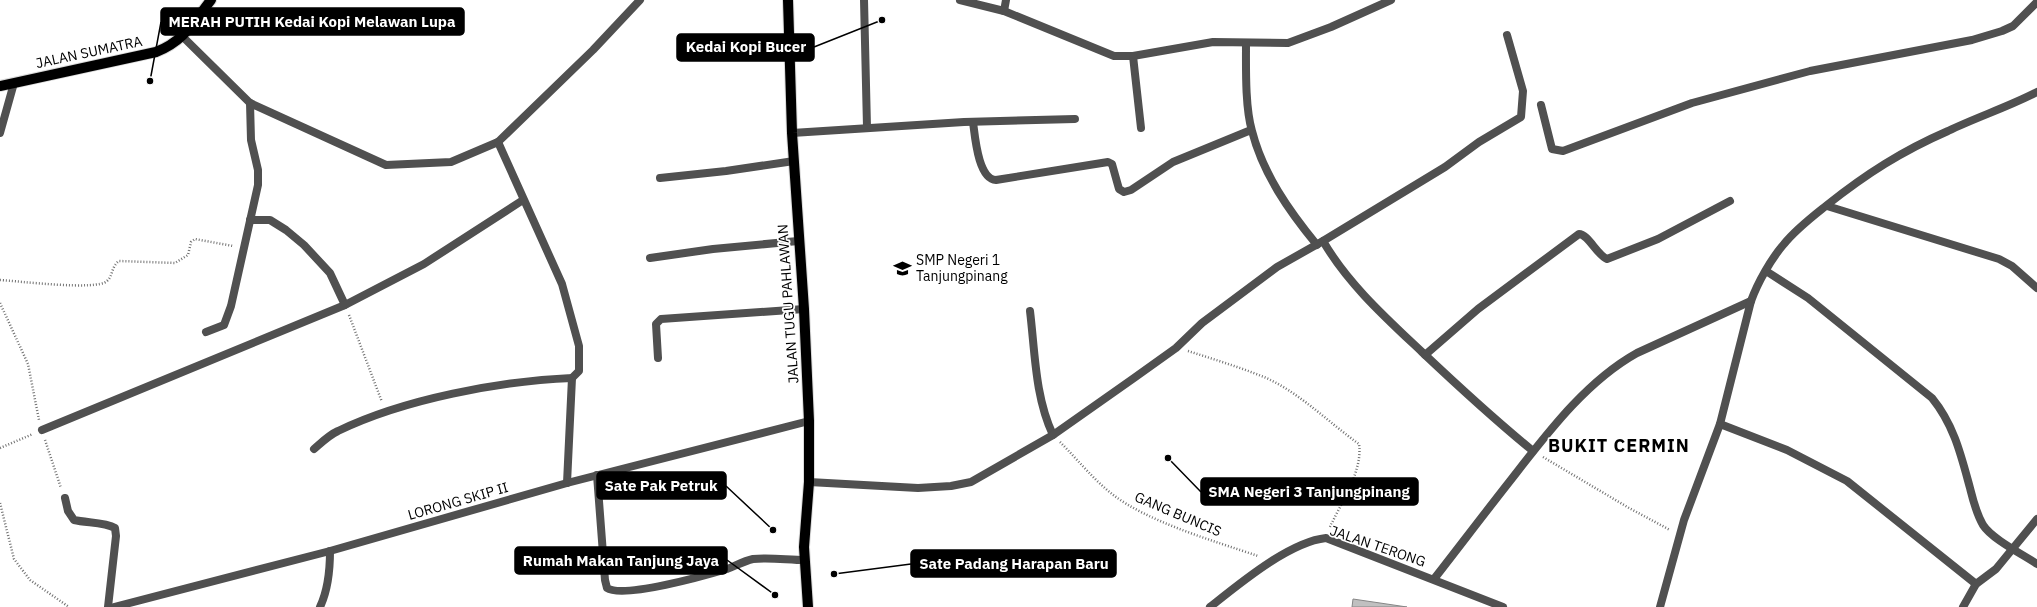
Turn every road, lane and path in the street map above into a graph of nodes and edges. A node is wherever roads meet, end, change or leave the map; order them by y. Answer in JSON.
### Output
{"nodes":[{"id":1,"x":211,"y":0,"type":"edge"},
{"id":2,"x":640,"y":0,"type":"edge"},
{"id":3,"x":788,"y":0,"type":"edge"},
{"id":4,"x":864,"y":0,"type":"edge"},
{"id":5,"x":960,"y":0,"type":"edge"},
{"id":6,"x":1006,"y":0,"type":"edge"},
{"id":7,"x":1391,"y":0,"type":"edge"},
{"id":8,"x":2037,"y":2,"type":"edge"},
{"id":9,"x":1004,"y":11,"type":"junction"},
{"id":10,"x":1507,"y":35,"type":"dead end"},
{"id":11,"x":182,"y":37,"type":"junction"},
{"id":12,"x":1246,"y":42,"type":"junction"},
{"id":13,"x":1134,"y":56,"type":"junction"},
{"id":14,"x":14,"y":83,"type":"junction"},
{"id":15,"x":0,"y":86,"type":"edge"},
{"id":16,"x":2037,"y":92,"type":"edge"},
{"id":17,"x":250,"y":103,"type":"junction"},
{"id":18,"x":1541,"y":105,"type":"dead end"},
{"id":19,"x":1075,"y":119,"type":"dead end"},
{"id":20,"x":973,"y":122,"type":"junction"},
{"id":21,"x":867,"y":127,"type":"junction"},
{"id":22,"x":1141,"y":128,"type":"dead end"},
{"id":23,"x":1251,"y":130,"type":"junction"},
{"id":24,"x":0,"y":132,"type":"edge"},
{"id":25,"x":792,"y":133,"type":"junction"},
{"id":26,"x":498,"y":142,"type":"junction"},
{"id":27,"x":794,"y":161,"type":"junction"},
{"id":28,"x":660,"y":178,"type":"dead end"},
{"id":29,"x":523,"y":200,"type":"junction"},
{"id":30,"x":1730,"y":201,"type":"dead end"},
{"id":31,"x":1827,"y":206,"type":"junction"},
{"id":32,"x":250,"y":220,"type":"junction"},
{"id":33,"x":798,"y":241,"type":"junction"},
{"id":34,"x":1320,"y":243,"type":"junction"},
{"id":35,"x":244,"y":246,"type":"junction"},
{"id":36,"x":650,"y":258,"type":"dead end"},
{"id":37,"x":1766,"y":271,"type":"junction"},
{"id":38,"x":0,"y":280,"type":"edge"},
{"id":39,"x":2037,"y":288,"type":"edge"},
{"id":40,"x":1751,"y":301,"type":"junction"},
{"id":41,"x":0,"y":303,"type":"edge"},
{"id":42,"x":345,"y":305,"type":"junction"},
{"id":43,"x":804,"y":309,"type":"junction"},
{"id":44,"x":1030,"y":311,"type":"dead end"},
{"id":45,"x":206,"y":332,"type":"dead end"},
{"id":46,"x":1176,"y":348,"type":"junction"},
{"id":47,"x":1425,"y":355,"type":"junction"},
{"id":48,"x":658,"y":358,"type":"dead end"},
{"id":49,"x":572,"y":378,"type":"junction"},
{"id":50,"x":387,"y":412,"type":"junction"},
{"id":51,"x":809,"y":421,"type":"junction"},
{"id":52,"x":1720,"y":424,"type":"junction"},
{"id":53,"x":42,"y":430,"type":"junction"},
{"id":54,"x":1053,"y":435,"type":"junction"},
{"id":55,"x":0,"y":448,"type":"edge"},
{"id":56,"x":314,"y":449,"type":"dead end"},
{"id":57,"x":1533,"y":451,"type":"junction"},
{"id":58,"x":597,"y":475,"type":"junction"},
{"id":59,"x":809,"y":482,"type":"junction"},
{"id":60,"x":567,"y":483,"type":"junction"},
{"id":61,"x":65,"y":498,"type":"joint"},
{"id":62,"x":0,"y":503,"type":"edge"},
{"id":63,"x":2037,"y":520,"type":"edge"},
{"id":64,"x":1680,"y":535,"type":"junction"},
{"id":65,"x":1326,"y":538,"type":"junction"},
{"id":66,"x":2014,"y":548,"type":"junction"},
{"id":67,"x":330,"y":551,"type":"junction"},
{"id":68,"x":805,"y":560,"type":"junction"},
{"id":69,"x":1272,"y":561,"type":"junction"},
{"id":70,"x":2037,"y":564,"type":"edge"},
{"id":71,"x":1434,"y":579,"type":"junction"},
{"id":72,"x":1976,"y":584,"type":"junction"},
{"id":73,"x":69,"y":607,"type":"edge"},
{"id":74,"x":108,"y":607,"type":"edge"},
{"id":75,"x":114,"y":607,"type":"edge"},
{"id":76,"x":320,"y":607,"type":"edge"},
{"id":77,"x":808,"y":607,"type":"edge"},
{"id":78,"x":1210,"y":607,"type":"edge"},
{"id":79,"x":1503,"y":607,"type":"edge"},
{"id":80,"x":1660,"y":607,"type":"edge"},
{"id":81,"x":1963,"y":607,"type":"edge"}],
"edges":[{"from":1,"to":11,"type":"main road","name":"JALAN SUMATRA"},
{"from":2,"to":26,"type":"street"},
{"from":3,"to":25,"type":"main road","name":"JALAN TUGU PAHLAWAN"},
{"from":4,"to":21,"type":"street"},
{"from":5,"to":9,"type":"street"},
{"from":6,"to":9,"type":"street"},
{"from":7,"to":12,"type":"street"},
{"from":8,"to":18,"type":"street"},
{"from":9,"to":13,"type":"street"},
{"from":10,"to":34,"type":"street"},
{"from":11,"to":14,"type":"main road","name":"JALAN SUMATRA"},
{"from":11,"to":17,"type":"street"},
{"from":12,"to":13,"type":"street"},
{"from":12,"to":23,"type":"street"},
{"from":13,"to":22,"type":"street"},
{"from":14,"to":15,"type":"main road","name":"JALAN SUMATRA"},
{"from":14,"to":24,"type":"street"},
{"from":16,"to":31,"type":"street"},
{"from":17,"to":26,"type":"street"},
{"from":17,"to":32,"type":"street"},
{"from":19,"to":20,"type":"street"},
{"from":20,"to":21,"type":"street"},
{"from":20,"to":23,"type":"street"},
{"from":21,"to":25,"type":"street"},
{"from":23,"to":34,"type":"street"},
{"from":25,"to":27,"type":"main road","name":"JALAN TUGU PAHLAWAN"},
{"from":26,"to":29,"type":"street"},
{"from":27,"to":28,"type":"street"},
{"from":27,"to":33,"type":"main road","name":"JALAN TUGU PAHLAWAN"},
{"from":29,"to":42,"type":"street"},
{"from":29,"to":49,"type":"street"},
{"from":30,"to":47,"type":"street"},
{"from":31,"to":37,"type":"street"},
{"from":31,"to":39,"type":"street"},
{"from":32,"to":35,"type":"street"},
{"from":32,"to":42,"type":"street"},
{"from":33,"to":36,"type":"street"},
{"from":33,"to":43,"type":"main road","name":"JALAN TUGU PAHLAWAN"},
{"from":34,"to":46,"type":"street"},
{"from":34,"to":47,"type":"street"},
{"from":35,"to":38,"type":"path"},
{"from":35,"to":45,"type":"street"},
{"from":37,"to":40,"type":"street"},
{"from":37,"to":66,"type":"street"},
{"from":40,"to":52,"type":"street"},
{"from":40,"to":57,"type":"street"},
{"from":41,"to":53,"type":"path"},
{"from":42,"to":50,"type":"path"},
{"from":42,"to":53,"type":"street"},
{"from":43,"to":48,"type":"street"},
{"from":43,"to":51,"type":"main road","name":"JALAN TUGU PAHLAWAN"},
{"from":44,"to":54,"type":"street"},
{"from":46,"to":54,"type":"street"},
{"from":46,"to":65,"type":"path"},
{"from":47,"to":57,"type":"street"},
{"from":49,"to":50,"type":"street"},
{"from":49,"to":60,"type":"street"},
{"from":50,"to":56,"type":"street"},
{"from":51,"to":58,"type":"street","name":"LORONG SKIP II"},
{"from":51,"to":59,"type":"main road","name":"JALAN TUGU PAHLAWAN"},
{"from":52,"to":64,"type":"street"},
{"from":52,"to":72,"type":"street"},
{"from":53,"to":55,"type":"path"},
{"from":53,"to":61,"type":"path"},
{"from":54,"to":59,"type":"street"},
{"from":54,"to":69,"type":"path","name":"GANG BUNCIS"},
{"from":57,"to":64,"type":"path"},
{"from":57,"to":71,"type":"street"},
{"from":58,"to":60,"type":"street","name":"LORONG SKIP II"},
{"from":58,"to":68,"type":"street"},
{"from":59,"to":68,"type":"main road","name":"JALAN TUGU PAHLAWAN"},
{"from":60,"to":67,"type":"street","name":"LORONG SKIP II"},
{"from":61,"to":74,"type":"street"},
{"from":62,"to":73,"type":"path"},
{"from":63,"to":66,"type":"street"},
{"from":64,"to":80,"type":"street"},
{"from":65,"to":69,"type":"street","name":"JALAN TERONG"},
{"from":65,"to":71,"type":"street","name":"JALAN TERONG"},
{"from":66,"to":70,"type":"street"},
{"from":66,"to":72,"type":"street"},
{"from":67,"to":75,"type":"street","name":"LORONG SKIP II"},
{"from":67,"to":76,"type":"street"},
{"from":68,"to":77,"type":"main road","name":"JALAN TUGU PAHLAWAN"},
{"from":69,"to":78,"type":"street","name":"JALAN TERONG"},
{"from":71,"to":79,"type":"street","name":"JALAN TERONG"},
{"from":72,"to":81,"type":"street"}]}
